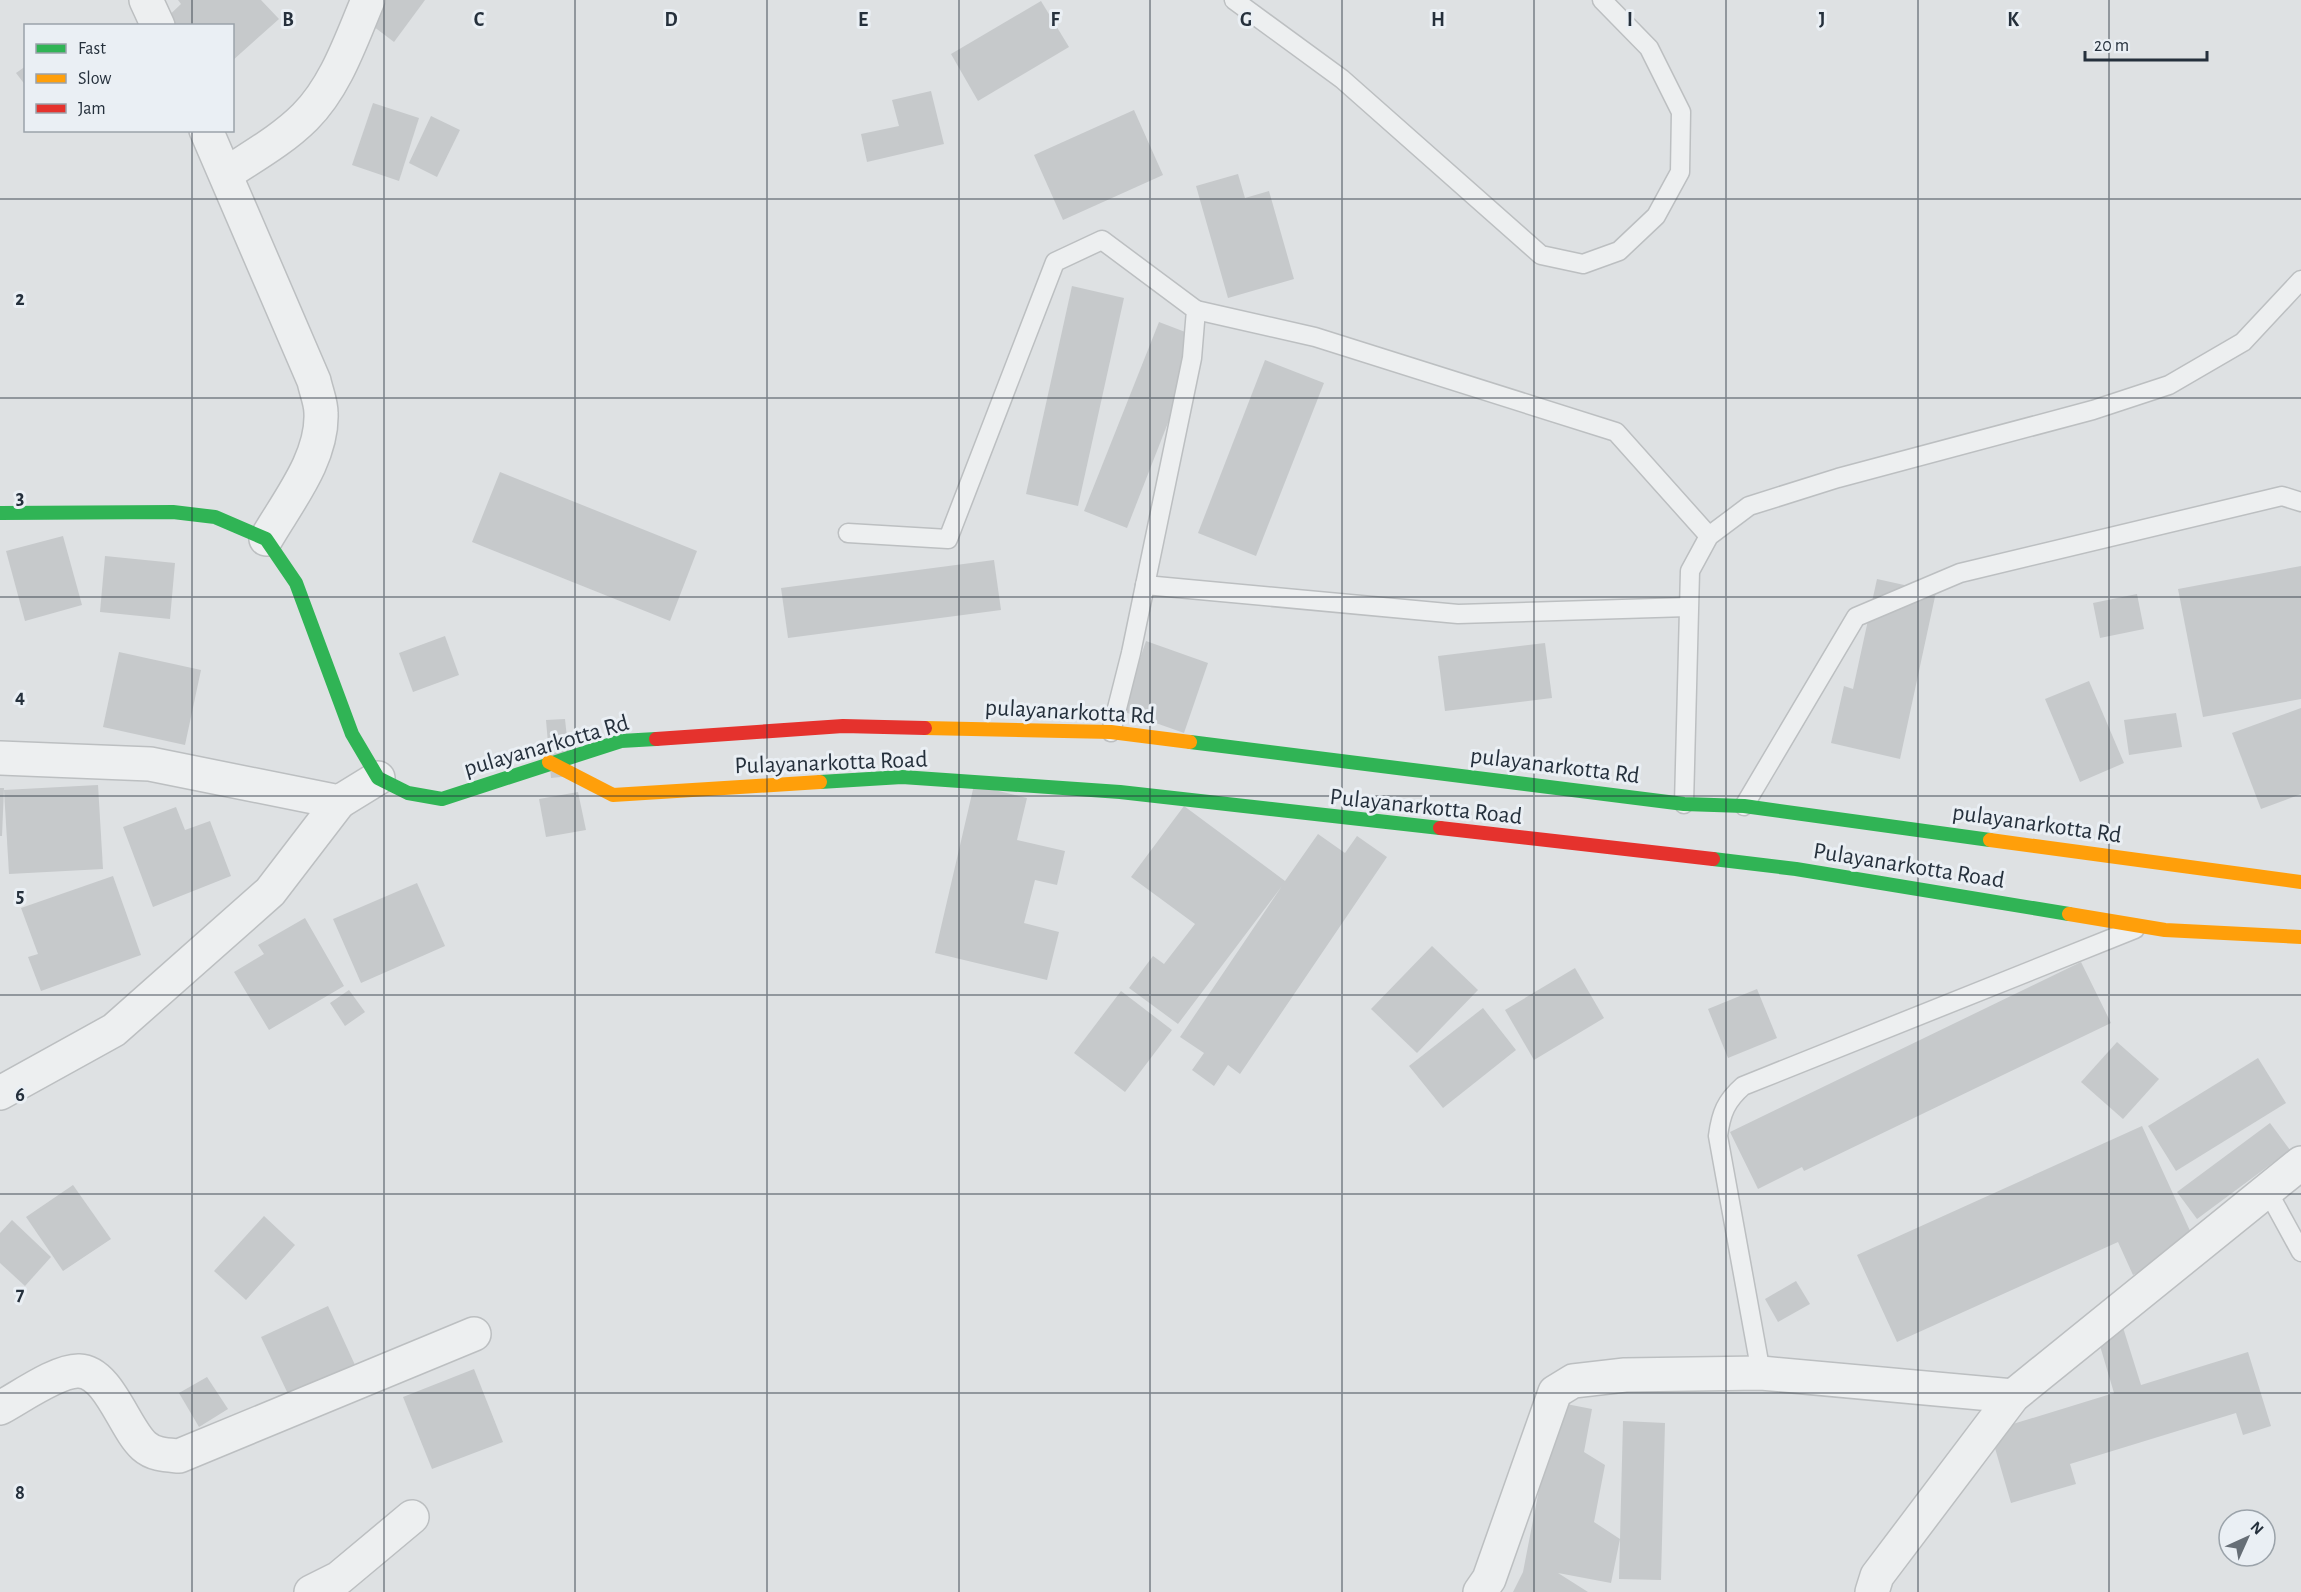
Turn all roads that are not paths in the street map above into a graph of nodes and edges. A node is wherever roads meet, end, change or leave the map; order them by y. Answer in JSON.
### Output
{"nodes":[{"id":1,"x":146,"y":0,"type":"edge"},
{"id":2,"x":368,"y":0,"type":"edge"},
{"id":3,"x":1234,"y":0,"type":"edge"},
{"id":4,"x":1602,"y":0,"type":"edge"},
{"id":5,"x":157,"y":24,"type":"edge"},
{"id":6,"x":207,"y":132,"type":"edge"},
{"id":7,"x":226,"y":174,"type":"junction"},
{"id":8,"x":2301,"y":280,"type":"edge"},
{"id":9,"x":1196,"y":310,"type":"junction"},
{"id":10,"x":2301,"y":502,"type":"edge"},
{"id":11,"x":0,"y":513,"type":"edge"},
{"id":12,"x":848,"y":533,"type":"dead end"},
{"id":13,"x":1709,"y":536,"type":"junction"},
{"id":14,"x":266,"y":539,"type":"junction"},
{"id":15,"x":1145,"y":585,"type":"junction"},
{"id":16,"x":1688,"y":607,"type":"junction"},
{"id":17,"x":1111,"y":732,"type":"junction"},
{"id":18,"x":0,"y":758,"type":"edge"},
{"id":19,"x":549,"y":762,"type":"junction"},
{"id":20,"x":378,"y":778,"type":"junction"},
{"id":21,"x":339,"y":802,"type":"junction"},
{"id":22,"x":1684,"y":804,"type":"junction"},
{"id":23,"x":1744,"y":806,"type":"junction"},
{"id":24,"x":2301,"y":882,"type":"edge"},
{"id":25,"x":2142,"y":926,"type":"junction"},
{"id":26,"x":2301,"y":937,"type":"edge"},
{"id":27,"x":0,"y":1093,"type":"edge"},
{"id":28,"x":2301,"y":1162,"type":"edge"},
{"id":29,"x":2267,"y":1190,"type":"junction"},
{"id":30,"x":2301,"y":1252,"type":"edge"},
{"id":31,"x":474,"y":1334,"type":"dead end"},
{"id":32,"x":1761,"y":1373,"type":"junction"},
{"id":33,"x":2013,"y":1396,"type":"junction"},
{"id":34,"x":0,"y":1408,"type":"edge"},
{"id":35,"x":412,"y":1517,"type":"dead end"},
{"id":36,"x":311,"y":1592,"type":"edge"},
{"id":37,"x":1480,"y":1592,"type":"edge"},
{"id":38,"x":1872,"y":1592,"type":"edge"}],
"edges":[{"from":1,"to":5,"type":"street"},
{"from":2,"to":7,"type":"street"},
{"from":3,"to":4,"type":"lane"},
{"from":6,"to":7,"type":"street"},
{"from":7,"to":14,"type":"street"},
{"from":8,"to":13,"type":"lane"},
{"from":9,"to":12,"type":"lane"},
{"from":9,"to":13,"type":"lane"},
{"from":9,"to":15,"type":"lane"},
{"from":10,"to":23,"type":"lane"},
{"from":11,"to":14,"type":"street"},
{"from":13,"to":16,"type":"lane"},
{"from":14,"to":20,"type":"street"},
{"from":15,"to":16,"type":"lane"},
{"from":15,"to":17,"type":"lane"},
{"from":16,"to":22,"type":"lane"},
{"from":17,"to":19,"type":"street","name":"pulayanarkotta Rd"},
{"from":17,"to":22,"type":"street","name":"pulayanarkotta Rd"},
{"from":18,"to":21,"type":"street"},
{"from":19,"to":20,"type":"street","name":"pulayanarkotta Rd"},
{"from":19,"to":25,"type":"street","name":"Pulayanarkotta Road"},
{"from":20,"to":21,"type":"street"},
{"from":21,"to":27,"type":"street"},
{"from":22,"to":23,"type":"street","name":"pulayanarkotta Rd"},
{"from":23,"to":24,"type":"street","name":"pulayanarkotta Rd"},
{"from":25,"to":26,"type":"street","name":"Pulayanarkotta Road"},
{"from":25,"to":32,"type":"lane"},
{"from":28,"to":29,"type":"street"},
{"from":29,"to":30,"type":"lane"},
{"from":29,"to":33,"type":"street"},
{"from":31,"to":34,"type":"street"},
{"from":32,"to":33,"type":"street"},
{"from":32,"to":37,"type":"street"},
{"from":33,"to":38,"type":"street"},
{"from":35,"to":36,"type":"street"}]}
